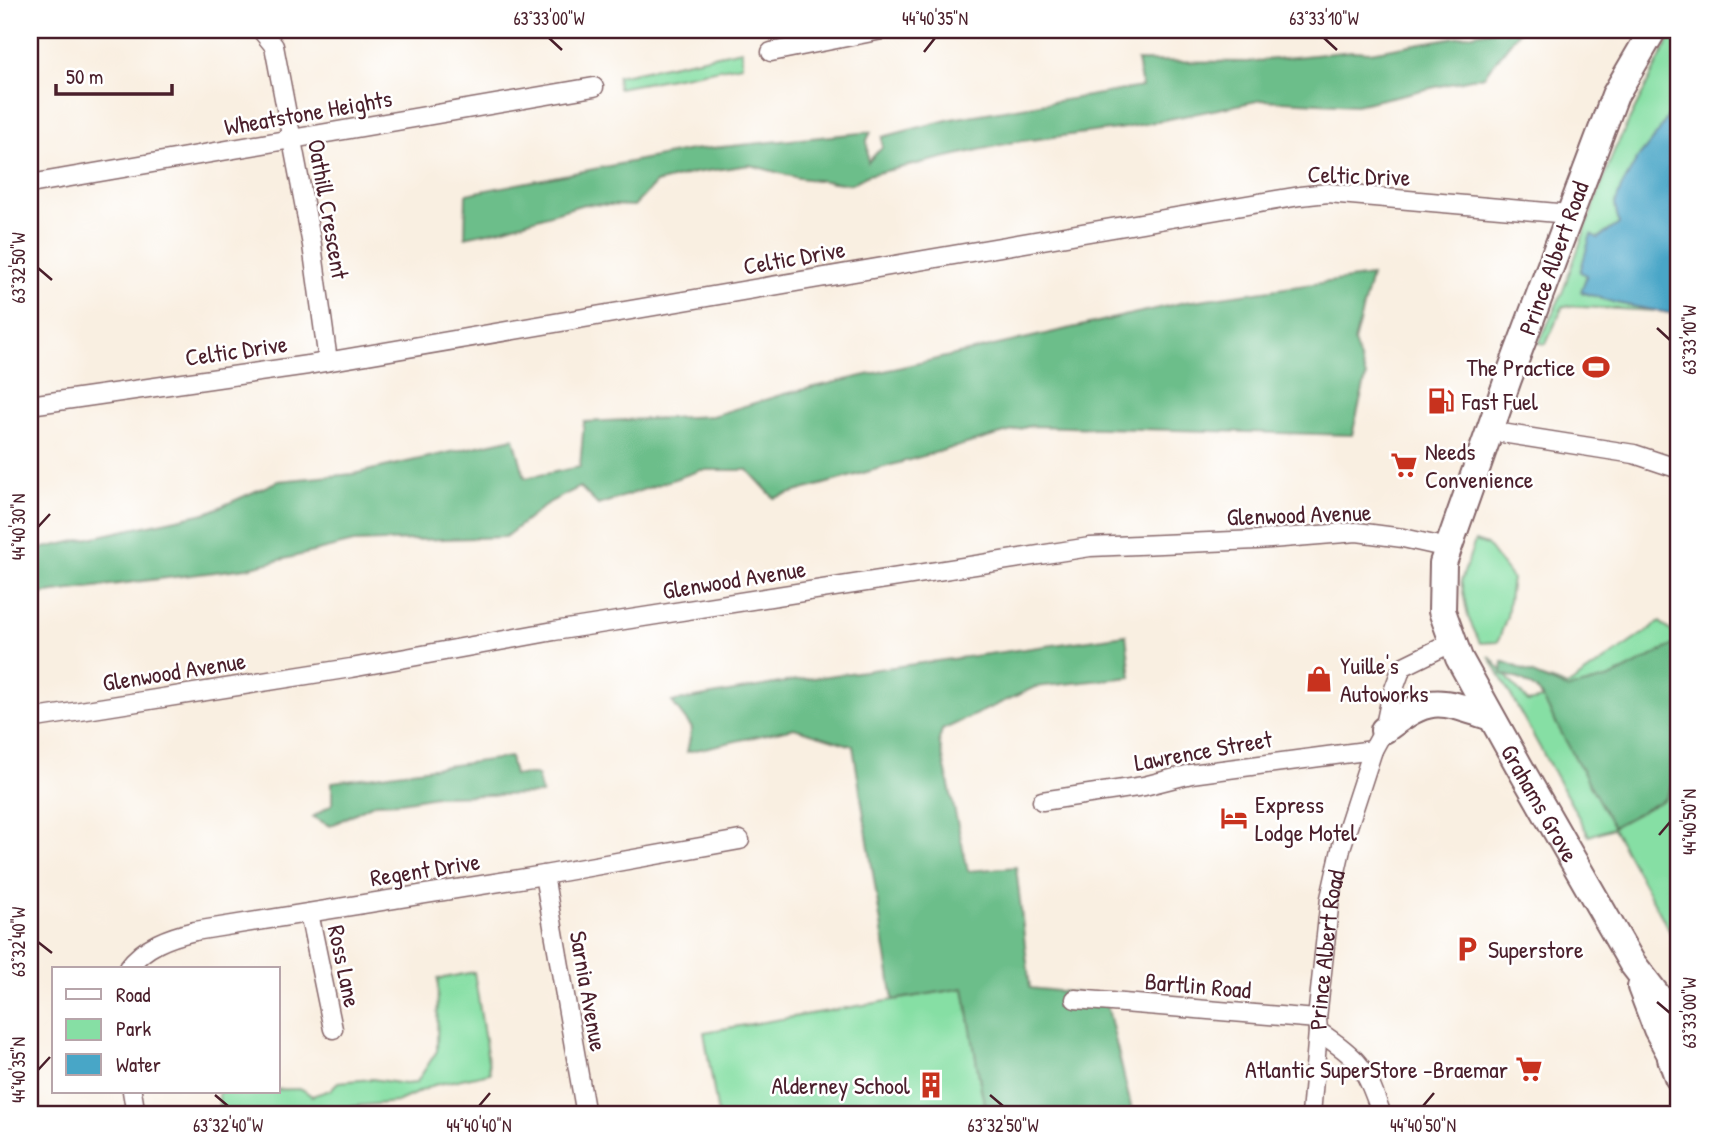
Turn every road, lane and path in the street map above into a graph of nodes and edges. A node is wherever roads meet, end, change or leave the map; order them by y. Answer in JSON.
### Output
{"nodes":[{"id":1,"x":261,"y":30,"type":"edge"},
{"id":2,"x":882,"y":30,"type":"edge"},
{"id":3,"x":1653,"y":30,"type":"edge"},
{"id":4,"x":771,"y":52,"type":"dead end"},
{"id":5,"x":594,"y":87,"type":"dead end"},
{"id":6,"x":293,"y":140,"type":"junction"},
{"id":7,"x":30,"y":184,"type":"edge"},
{"id":8,"x":1569,"y":214,"type":"junction"},
{"id":9,"x":328,"y":360,"type":"junction"},
{"id":10,"x":30,"y":405,"type":"edge"},
{"id":11,"x":1489,"y":431,"type":"junction"},
{"id":12,"x":1679,"y":469,"type":"edge"},
{"id":13,"x":1448,"y":548,"type":"junction"},
{"id":14,"x":1453,"y":642,"type":"junction"},
{"id":15,"x":1491,"y":717,"type":"junction"},
{"id":16,"x":30,"y":719,"type":"edge"},
{"id":17,"x":1378,"y":740,"type":"junction"},
{"id":18,"x":1042,"y":801,"type":"dead end"},
{"id":19,"x":740,"y":840,"type":"dead end"},
{"id":20,"x":544,"y":875,"type":"junction"},
{"id":21,"x":309,"y":913,"type":"junction"},
{"id":22,"x":1632,"y":962,"type":"junction"},
{"id":23,"x":129,"y":967,"type":"edge"},
{"id":24,"x":1075,"y":999,"type":"dead end"},
{"id":25,"x":1679,"y":1024,"type":"edge"},
{"id":26,"x":1317,"y":1025,"type":"junction"},
{"id":27,"x":333,"y":1029,"type":"dead end"},
{"id":28,"x":1677,"y":1068,"type":"edge"},
{"id":29,"x":132,"y":1092,"type":"edge"},
{"id":30,"x":136,"y":1115,"type":"edge"},
{"id":31,"x":586,"y":1115,"type":"edge"},
{"id":32,"x":1311,"y":1115,"type":"edge"},
{"id":33,"x":1382,"y":1115,"type":"edge"}],
"edges":[{"from":1,"to":6,"type":"street","name":"Oathill Crescent"},
{"from":2,"to":4,"type":"street"},
{"from":3,"to":8,"type":"main road","name":"Prince Albert Road"},
{"from":5,"to":6,"type":"street","name":"Wheatstone Heights"},
{"from":6,"to":7,"type":"street","name":"Wheatstone Heights"},
{"from":6,"to":9,"type":"street","name":"Oathill Crescent"},
{"from":8,"to":9,"type":"street","name":"Celtic Drive"},
{"from":8,"to":11,"type":"main road","name":"Prince Albert Road"},
{"from":9,"to":10,"type":"street","name":"Celtic Drive"},
{"from":11,"to":12,"type":"street"},
{"from":11,"to":13,"type":"main road","name":"Prince Albert Road"},
{"from":13,"to":14,"type":"main road","name":"Prince Albert Road"},
{"from":13,"to":16,"type":"street","name":"Glenwood Avenue"},
{"from":14,"to":15,"type":"main road","name":"Grahams Grove"},
{"from":14,"to":17,"type":"street","name":"Prince Albert Road"},
{"from":15,"to":17,"type":"main road"},
{"from":15,"to":22,"type":"main road","name":"Grahams Grove"},
{"from":17,"to":18,"type":"street","name":"Lawrence Street"},
{"from":17,"to":26,"type":"street","name":"Prince Albert Road"},
{"from":19,"to":20,"type":"street","name":"Regent Drive"},
{"from":20,"to":21,"type":"street","name":"Regent Drive"},
{"from":20,"to":31,"type":"street","name":"Sarnia Avenue"},
{"from":21,"to":23,"type":"street","name":"Regent Drive"},
{"from":21,"to":27,"type":"street","name":"Ross Lane"},
{"from":22,"to":25,"type":"main road","name":"Grahams Grove"},
{"from":22,"to":28,"type":"main road","name":"Grahams Grove"},
{"from":24,"to":26,"type":"street","name":"Bartlin Road"},
{"from":26,"to":32,"type":"street","name":"Prince Albert Road"},
{"from":26,"to":33,"type":"street"},
{"from":29,"to":30,"type":"street"}]}
